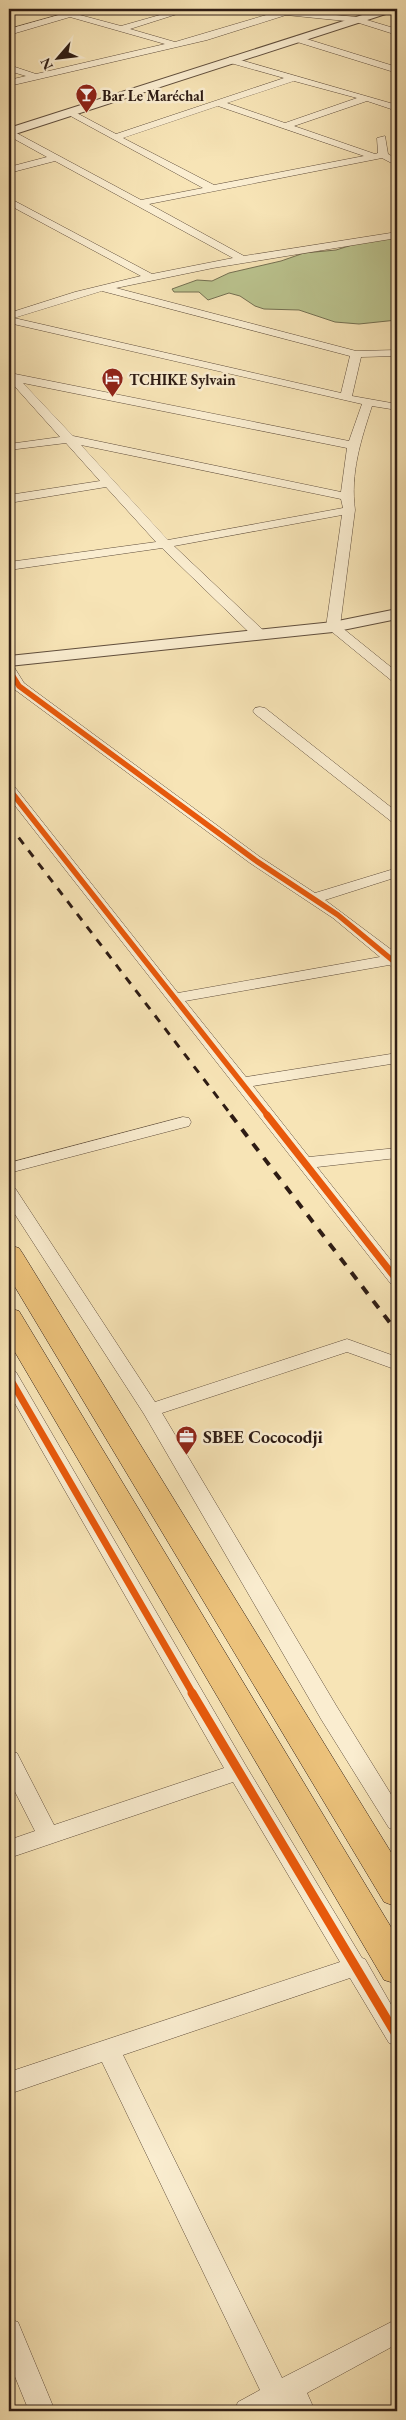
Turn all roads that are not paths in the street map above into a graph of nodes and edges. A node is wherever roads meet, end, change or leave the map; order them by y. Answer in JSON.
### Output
{"nodes":[{"id":1,"x":91,"y":9,"type":"edge"},
{"id":2,"x":189,"y":9,"type":"edge"},
{"id":3,"x":265,"y":9,"type":"edge"},
{"id":4,"x":391,"y":9,"type":"edge"},
{"id":5,"x":284,"y":13,"type":"junction"},
{"id":6,"x":72,"y":15,"type":"junction"},
{"id":7,"x":357,"y":20,"type":"junction"},
{"id":8,"x":121,"y":29,"type":"junction"},
{"id":9,"x":9,"y":32,"type":"edge"},
{"id":10,"x":397,"y":32,"type":"edge"},
{"id":11,"x":297,"y":40,"type":"junction"},
{"id":12,"x":176,"y":45,"type":"junction"},
{"id":13,"x":230,"y":60,"type":"junction"},
{"id":14,"x":9,"y":68,"type":"edge"},
{"id":15,"x":397,"y":70,"type":"edge"},
{"id":16,"x":37,"y":77,"type":"junction"},
{"id":17,"x":292,"y":78,"type":"junction"},
{"id":18,"x":9,"y":83,"type":"edge"},
{"id":19,"x":367,"y":98,"type":"junction"},
{"id":20,"x":218,"y":103,"type":"junction"},
{"id":21,"x":397,"y":108,"type":"edge"},
{"id":22,"x":70,"y":113,"type":"junction"},
{"id":23,"x":284,"y":126,"type":"junction"},
{"id":24,"x":9,"y":132,"type":"edge"},
{"id":25,"x":116,"y":137,"type":"junction"},
{"id":26,"x":382,"y":138,"type":"dead end"},
{"id":27,"x":379,"y":156,"type":"junction"},
{"id":28,"x":54,"y":158,"type":"junction"},
{"id":29,"x":397,"y":163,"type":"edge"},
{"id":30,"x":9,"y":170,"type":"edge"},
{"id":31,"x":213,"y":189,"type":"junction"},
{"id":32,"x":9,"y":201,"type":"edge"},
{"id":33,"x":140,"y":203,"type":"junction"},
{"id":34,"x":397,"y":235,"type":"edge"},
{"id":35,"x":242,"y":259,"type":"junction"},
{"id":36,"x":151,"y":277,"type":"junction"},
{"id":37,"x":101,"y":288,"type":"junction"},
{"id":38,"x":9,"y":316,"type":"edge"},
{"id":39,"x":9,"y":320,"type":"edge"},
{"id":40,"x":397,"y":353,"type":"edge"},
{"id":41,"x":356,"y":354,"type":"junction"},
{"id":42,"x":10,"y":375,"type":"edge"},
{"id":43,"x":346,"y":398,"type":"junction"},
{"id":44,"x":368,"y":402,"type":"junction"},
{"id":45,"x":397,"y":407,"type":"edge"},
{"id":46,"x":68,"y":438,"type":"junction"},
{"id":47,"x":354,"y":446,"type":"junction"},
{"id":48,"x":9,"y":447,"type":"edge"},
{"id":49,"x":108,"y":483,"type":"junction"},
{"id":50,"x":345,"y":496,"type":"junction"},
{"id":51,"x":9,"y":499,"type":"edge"},
{"id":52,"x":348,"y":510,"type":"junction"},
{"id":53,"x":164,"y":544,"type":"junction"},
{"id":54,"x":9,"y":566,"type":"edge"},
{"id":55,"x":397,"y":614,"type":"edge"},
{"id":56,"x":333,"y":627,"type":"junction"},
{"id":57,"x":260,"y":635,"type":"junction"},
{"id":58,"x":9,"y":661,"type":"edge"},
{"id":59,"x":9,"y":670,"type":"edge"},
{"id":60,"x":397,"y":678,"type":"edge"},
{"id":61,"x":260,"y":711,"type":"dead end"},
{"id":62,"x":9,"y":788,"type":"edge"},
{"id":63,"x":397,"y":819,"type":"edge"},
{"id":64,"x":397,"y":872,"type":"edge"},
{"id":65,"x":312,"y":898,"type":"junction"},
{"id":66,"x":396,"y":961,"type":"edge"},
{"id":67,"x":176,"y":998,"type":"junction"},
{"id":68,"x":397,"y":1058,"type":"edge"},
{"id":69,"x":242,"y":1083,"type":"junction"},
{"id":70,"x":184,"y":1122,"type":"dead end"},
{"id":71,"x":397,"y":1154,"type":"edge"},
{"id":72,"x":306,"y":1163,"type":"junction"},
{"id":73,"x":9,"y":1168,"type":"edge"},
{"id":74,"x":9,"y":1192,"type":"edge"},
{"id":75,"x":9,"y":1254,"type":"edge"},
{"id":76,"x":397,"y":1280,"type":"edge"},
{"id":77,"x":9,"y":1318,"type":"edge"},
{"id":78,"x":397,"y":1364,"type":"edge"},
{"id":79,"x":9,"y":1377,"type":"edge"},
{"id":80,"x":151,"y":1410,"type":"junction"},
{"id":81,"x":9,"y":1759,"type":"edge"},
{"id":82,"x":238,"y":1772,"type":"junction"},
{"id":83,"x":397,"y":1822,"type":"edge"},
{"id":84,"x":49,"y":1836,"type":"junction"},
{"id":85,"x":9,"y":1849,"type":"edge"},
{"id":86,"x":397,"y":1892,"type":"edge"},
{"id":87,"x":357,"y":1966,"type":"junction"},
{"id":88,"x":397,"y":1969,"type":"edge"},
{"id":89,"x":397,"y":2036,"type":"edge"},
{"id":90,"x":108,"y":2050,"type":"junction"},
{"id":91,"x":9,"y":2083,"type":"edge"},
{"id":92,"x":397,"y":2331,"type":"edge"},
{"id":93,"x":9,"y":2332,"type":"edge"},
{"id":94,"x":290,"y":2398,"type":"edge"},
{"id":95,"x":42,"y":2411,"type":"edge"},
{"id":96,"x":247,"y":2411,"type":"edge"}],
"edges":[{"from":1,"to":6,"type":"street"},
{"from":2,"to":8,"type":"street"},
{"from":3,"to":5,"type":"street"},
{"from":4,"to":7,"type":"street"},
{"from":5,"to":7,"type":"street"},
{"from":5,"to":12,"type":"street"},
{"from":6,"to":8,"type":"street"},
{"from":6,"to":9,"type":"street"},
{"from":7,"to":10,"type":"street"},
{"from":7,"to":11,"type":"street"},
{"from":8,"to":12,"type":"street"},
{"from":11,"to":13,"type":"street"},
{"from":11,"to":15,"type":"street"},
{"from":12,"to":16,"type":"street"},
{"from":13,"to":17,"type":"street"},
{"from":13,"to":22,"type":"street"},
{"from":14,"to":16,"type":"street"},
{"from":16,"to":18,"type":"street"},
{"from":17,"to":19,"type":"street"},
{"from":17,"to":20,"type":"street"},
{"from":19,"to":21,"type":"street"},
{"from":19,"to":23,"type":"street"},
{"from":20,"to":23,"type":"street"},
{"from":20,"to":25,"type":"street"},
{"from":22,"to":24,"type":"street"},
{"from":22,"to":25,"type":"street"},
{"from":23,"to":27,"type":"street"},
{"from":24,"to":28,"type":"street"},
{"from":25,"to":31,"type":"street"},
{"from":26,"to":27,"type":"street"},
{"from":27,"to":29,"type":"street"},
{"from":27,"to":31,"type":"street"},
{"from":28,"to":30,"type":"street"},
{"from":28,"to":33,"type":"street"},
{"from":31,"to":33,"type":"street"},
{"from":32,"to":36,"type":"street"},
{"from":33,"to":35,"type":"street"},
{"from":34,"to":35,"type":"street"},
{"from":35,"to":36,"type":"street"},
{"from":36,"to":37,"type":"street"},
{"from":37,"to":38,"type":"street"},
{"from":37,"to":41,"type":"street"},
{"from":39,"to":43,"type":"street"},
{"from":40,"to":41,"type":"street"},
{"from":41,"to":43,"type":"street"},
{"from":42,"to":46,"type":"street"},
{"from":42,"to":47,"type":"street"},
{"from":43,"to":44,"type":"street"},
{"from":44,"to":45,"type":"street"},
{"from":44,"to":47,"type":"street"},
{"from":46,"to":48,"type":"street"},
{"from":46,"to":49,"type":"street"},
{"from":46,"to":50,"type":"street"},
{"from":47,"to":50,"type":"street"},
{"from":49,"to":51,"type":"street"},
{"from":49,"to":53,"type":"street"},
{"from":50,"to":52,"type":"street"},
{"from":52,"to":53,"type":"street"},
{"from":52,"to":56,"type":"street"},
{"from":53,"to":54,"type":"street"},
{"from":53,"to":57,"type":"street"},
{"from":55,"to":56,"type":"street"},
{"from":56,"to":57,"type":"street"},
{"from":56,"to":60,"type":"street"},
{"from":57,"to":58,"type":"street"},
{"from":59,"to":65,"type":"street"},
{"from":61,"to":63,"type":"street"},
{"from":62,"to":67,"type":"street"},
{"from":64,"to":65,"type":"street"},
{"from":65,"to":66,"type":"street"},
{"from":66,"to":67,"type":"street"},
{"from":67,"to":69,"type":"street"},
{"from":68,"to":69,"type":"street"},
{"from":69,"to":72,"type":"street"},
{"from":70,"to":73,"type":"street"},
{"from":71,"to":72,"type":"street"},
{"from":72,"to":76,"type":"street"},
{"from":74,"to":80,"type":"street"},
{"from":75,"to":86,"type":"highway"},
{"from":77,"to":88,"type":"highway"},
{"from":78,"to":80,"type":"street"},
{"from":79,"to":82,"type":"street"},
{"from":80,"to":83,"type":"street"},
{"from":81,"to":84,"type":"street"},
{"from":82,"to":84,"type":"street"},
{"from":82,"to":87,"type":"street"},
{"from":84,"to":85,"type":"street"},
{"from":87,"to":89,"type":"street"},
{"from":87,"to":90,"type":"street"},
{"from":90,"to":91,"type":"street"},
{"from":90,"to":94,"type":"street"},
{"from":92,"to":94,"type":"street"},
{"from":93,"to":95,"type":"street"},
{"from":94,"to":96,"type":"street"}]}
